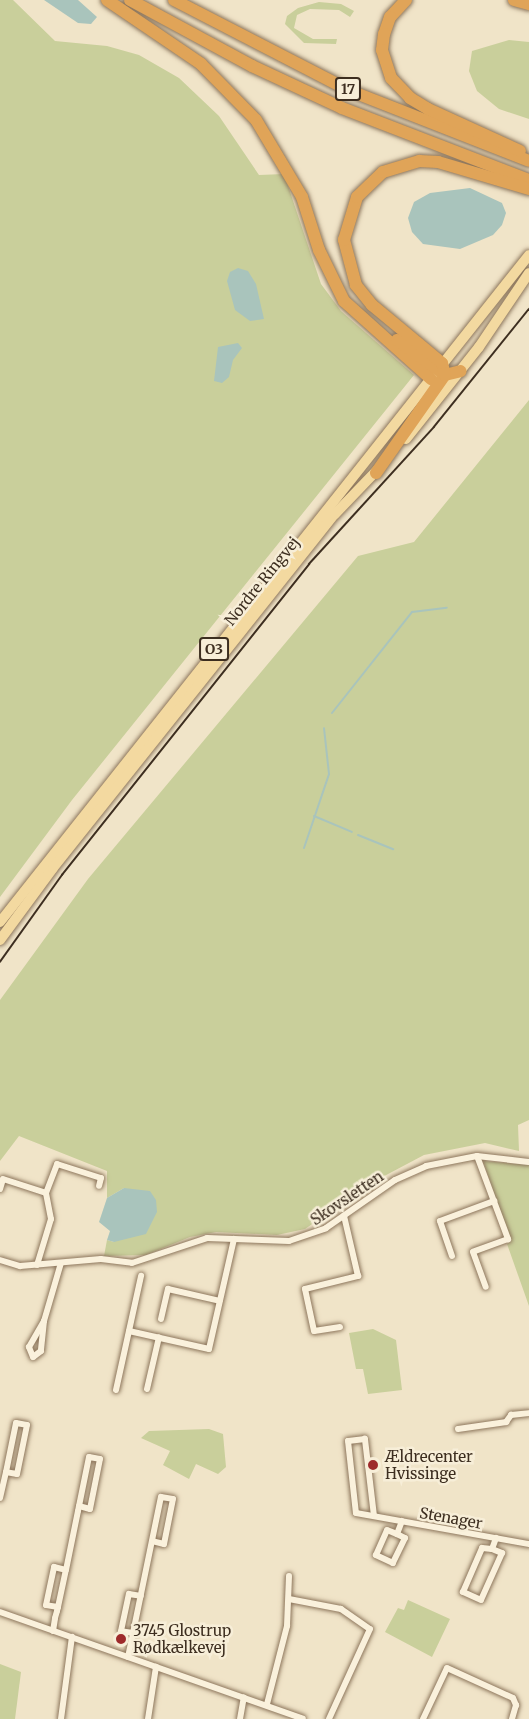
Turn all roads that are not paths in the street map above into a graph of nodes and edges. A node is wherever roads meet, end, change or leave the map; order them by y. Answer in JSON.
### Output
{"nodes":[{"id":1,"x":107,"y":0,"type":"edge"},
{"id":2,"x":130,"y":0,"type":"edge"},
{"id":3,"x":174,"y":0,"type":"edge"},
{"id":4,"x":406,"y":0,"type":"edge"},
{"id":5,"x":514,"y":0,"type":"edge"},
{"id":6,"x":529,"y":4,"type":"edge"},
{"id":7,"x":529,"y":159,"type":"edge"},
{"id":8,"x":529,"y":180,"type":"edge"},
{"id":9,"x":529,"y":189,"type":"edge"},
{"id":10,"x":529,"y":255,"type":"edge"},
{"id":11,"x":529,"y":273,"type":"edge"},
{"id":12,"x":461,"y":370,"type":"junction"},
{"id":13,"x":439,"y":372,"type":"junction"},
{"id":14,"x":375,"y":472,"type":"junction"},
{"id":15,"x":0,"y":922,"type":"edge"},
{"id":16,"x":0,"y":940,"type":"edge"},
{"id":17,"x":477,"y":1156,"type":"junction"},
{"id":18,"x":529,"y":1162,"type":"edge"},
{"id":19,"x":99,"y":1186,"type":"dead end"},
{"id":20,"x":0,"y":1189,"type":"edge"},
{"id":21,"x":46,"y":1193,"type":"junction"},
{"id":22,"x":494,"y":1201,"type":"junction"},
{"id":23,"x":344,"y":1216,"type":"junction"},
{"id":24,"x":234,"y":1239,"type":"junction"},
{"id":25,"x":452,"y":1256,"type":"dead end"},
{"id":26,"x":0,"y":1260,"type":"edge"},
{"id":27,"x":61,"y":1263,"type":"junction"},
{"id":28,"x":38,"y":1265,"type":"junction"},
{"id":29,"x":141,"y":1276,"type":"dead end"},
{"id":30,"x":486,"y":1287,"type":"dead end"},
{"id":31,"x":220,"y":1301,"type":"junction"},
{"id":32,"x":161,"y":1318,"type":"dead end"},
{"id":33,"x":44,"y":1321,"type":"junction"},
{"id":34,"x":340,"y":1327,"type":"dead end"},
{"id":35,"x":129,"y":1331,"type":"junction"},
{"id":36,"x":159,"y":1337,"type":"junction"},
{"id":37,"x":147,"y":1389,"type":"dead end"},
{"id":38,"x":116,"y":1390,"type":"dead end"},
{"id":39,"x":529,"y":1413,"type":"edge"},
{"id":40,"x":458,"y":1430,"type":"dead end"},
{"id":41,"x":6,"y":1472,"type":"junction"},
{"id":42,"x":0,"y":1498,"type":"edge"},
{"id":43,"x":79,"y":1506,"type":"junction"},
{"id":44,"x":374,"y":1516,"type":"junction"},
{"id":45,"x":402,"y":1521,"type":"junction"},
{"id":46,"x":397,"y":1534,"type":"junction"},
{"id":47,"x":496,"y":1538,"type":"junction"},
{"id":48,"x":152,"y":1541,"type":"junction"},
{"id":49,"x":529,"y":1544,"type":"edge"},
{"id":50,"x":492,"y":1549,"type":"junction"},
{"id":51,"x":66,"y":1570,"type":"junction"},
{"id":52,"x":289,"y":1576,"type":"dead end"},
{"id":53,"x":141,"y":1596,"type":"junction"},
{"id":54,"x":289,"y":1599,"type":"junction"},
{"id":55,"x":58,"y":1607,"type":"junction"},
{"id":56,"x":0,"y":1612,"type":"edge"},
{"id":57,"x":52,"y":1631,"type":"junction"},
{"id":58,"x":133,"y":1633,"type":"junction"},
{"id":59,"x":72,"y":1637,"type":"junction"},
{"id":60,"x":128,"y":1657,"type":"junction"},
{"id":61,"x":156,"y":1667,"type":"junction"},
{"id":62,"x":244,"y":1697,"type":"junction"},
{"id":63,"x":267,"y":1704,"type":"junction"},
{"id":64,"x":61,"y":1719,"type":"edge"},
{"id":65,"x":148,"y":1719,"type":"edge"},
{"id":66,"x":240,"y":1719,"type":"edge"},
{"id":67,"x":303,"y":1719,"type":"edge"},
{"id":68,"x":329,"y":1719,"type":"edge"},
{"id":69,"x":423,"y":1719,"type":"edge"},
{"id":70,"x":512,"y":1719,"type":"edge"}],
"edges":[{"from":1,"to":13,"type":"highway"},
{"from":2,"to":8,"type":"highway","number":"17"},
{"from":3,"to":7,"type":"highway","number":"17"},
{"from":4,"to":7,"type":"highway"},
{"from":5,"to":6,"type":"highway"},
{"from":9,"to":13,"type":"highway"},
{"from":10,"to":13,"type":"main road","name":"Nordre Ringvej","number":"O3"},
{"from":11,"to":12,"type":"main road","name":"Nordre Ringvej","number":"O3"},
{"from":12,"to":13,"type":"highway"},
{"from":12,"to":14,"type":"main road","name":"Nordre Ringvej","number":"O3"},
{"from":13,"to":14,"type":"highway"},
{"from":13,"to":15,"type":"main road","name":"Nordre Ringvej","number":"O3"},
{"from":14,"to":16,"type":"main road","name":"Nordre Ringvej","number":"O3"},
{"from":17,"to":18,"type":"street","name":"Skovsletten"},
{"from":17,"to":22,"type":"street"},
{"from":17,"to":23,"type":"street","name":"Skovsletten"},
{"from":19,"to":21,"type":"street"},
{"from":20,"to":21,"type":"street"},
{"from":21,"to":28,"type":"street"},
{"from":22,"to":25,"type":"street"},
{"from":22,"to":30,"type":"street"},
{"from":23,"to":24,"type":"street","name":"Skovsletten"},
{"from":23,"to":34,"type":"street"},
{"from":24,"to":27,"type":"street","name":"Skovsletten"},
{"from":24,"to":31,"type":"street"},
{"from":26,"to":28,"type":"street"},
{"from":27,"to":28,"type":"street"},
{"from":27,"to":33,"type":"street"},
{"from":29,"to":35,"type":"street"},
{"from":31,"to":32,"type":"street"},
{"from":31,"to":36,"type":"street"},
{"from":33,"to":33,"type":"street"},
{"from":35,"to":36,"type":"street"},
{"from":35,"to":38,"type":"street"},
{"from":36,"to":37,"type":"street"},
{"from":39,"to":40,"type":"street"},
{"from":41,"to":41,"type":"street"},
{"from":41,"to":42,"type":"street"},
{"from":43,"to":43,"type":"street"},
{"from":43,"to":51,"type":"street"},
{"from":44,"to":44,"type":"street","name":"Stenager"},
{"from":44,"to":45,"type":"street","name":"Stenager"},
{"from":45,"to":46,"type":"street","name":"Stenager"},
{"from":45,"to":47,"type":"street","name":"Stenager"},
{"from":46,"to":46,"type":"street","name":"Stenager"},
{"from":47,"to":49,"type":"street","name":"Stenager"},
{"from":47,"to":50,"type":"street","name":"Stenager"},
{"from":48,"to":48,"type":"street"},
{"from":48,"to":53,"type":"street"},
{"from":50,"to":50,"type":"street","name":"Stenager"},
{"from":51,"to":55,"type":"street"},
{"from":51,"to":55,"type":"street"},
{"from":52,"to":54,"type":"street"},
{"from":53,"to":58,"type":"street"},
{"from":53,"to":58,"type":"street"},
{"from":54,"to":63,"type":"street"},
{"from":54,"to":68,"type":"street"},
{"from":55,"to":57,"type":"street"},
{"from":56,"to":57,"type":"street"},
{"from":57,"to":59,"type":"street"},
{"from":58,"to":60,"type":"street"},
{"from":59,"to":60,"type":"street"},
{"from":59,"to":64,"type":"street"},
{"from":60,"to":61,"type":"street"},
{"from":61,"to":62,"type":"street"},
{"from":61,"to":65,"type":"street"},
{"from":62,"to":63,"type":"street"},
{"from":62,"to":66,"type":"street"},
{"from":63,"to":67,"type":"street"},
{"from":69,"to":70,"type":"street"}]}
